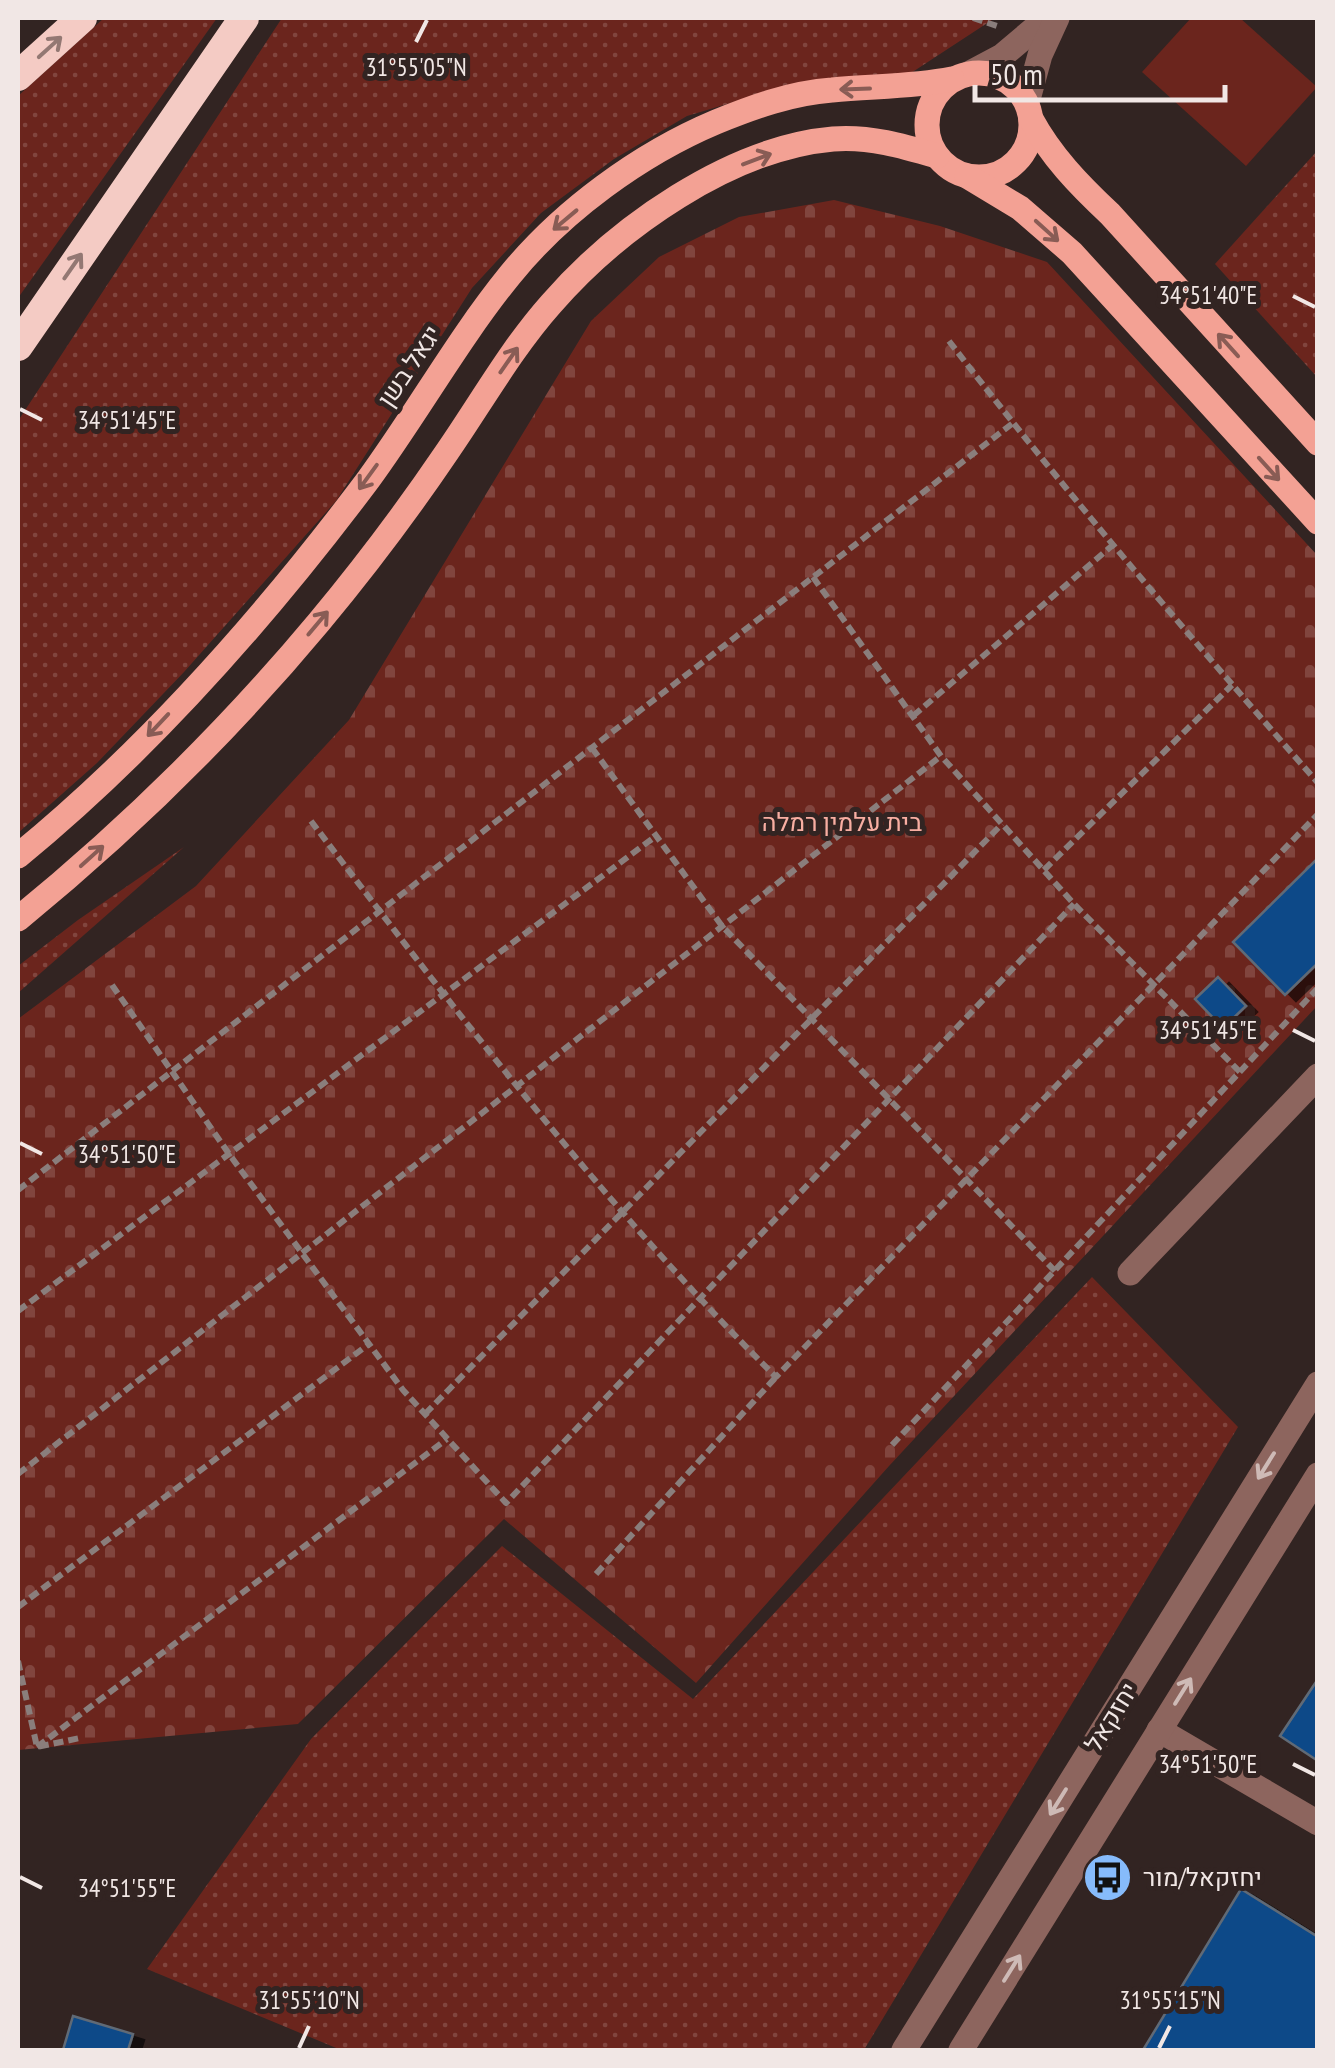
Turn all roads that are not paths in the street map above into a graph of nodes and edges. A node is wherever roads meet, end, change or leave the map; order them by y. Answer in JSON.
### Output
{"nodes":[{"id":1,"x":82,"y":18,"type":"edge"},
{"id":2,"x":244,"y":18,"type":"edge"},
{"id":3,"x":1047,"y":18,"type":"edge"},
{"id":4,"x":1057,"y":18,"type":"edge"},
{"id":5,"x":18,"y":76,"type":"edge"},
{"id":6,"x":961,"y":76,"type":"junction"},
{"id":7,"x":1029,"y":111,"type":"junction"},
{"id":8,"x":937,"y":156,"type":"junction"},
{"id":9,"x":967,"y":176,"type":"junction"},
{"id":10,"x":18,"y":346,"type":"edge"},
{"id":11,"x":1318,"y":443,"type":"edge"},
{"id":12,"x":1318,"y":522,"type":"edge"},
{"id":13,"x":18,"y":856,"type":"edge"},
{"id":14,"x":18,"y":919,"type":"edge"},
{"id":15,"x":1318,"y":1076,"type":"edge"},
{"id":16,"x":1130,"y":1273,"type":"dead end"},
{"id":17,"x":1318,"y":1384,"type":"edge"},
{"id":18,"x":1318,"y":1475,"type":"edge"},
{"id":19,"x":1159,"y":1730,"type":"junction"},
{"id":20,"x":1318,"y":1823,"type":"edge"},
{"id":21,"x":904,"y":2050,"type":"edge"},
{"id":22,"x":961,"y":2050,"type":"edge"}],
"edges":[{"from":5,"to":1,"type":"highway","one_way":true},
{"from":10,"to":2,"type":"highway","one_way":true},
{"from":3,"to":6,"type":"street"},
{"from":4,"to":7,"type":"street"},
{"from":6,"to":7,"type":"main road"},
{"from":6,"to":8,"type":"main road"},
{"from":6,"to":13,"type":"main road","name":"יגאל בשן","one_way":true},
{"from":7,"to":9,"type":"main road"},
{"from":11,"to":7,"type":"main road","one_way":true},
{"from":8,"to":9,"type":"main road"},
{"from":14,"to":8,"type":"main road","one_way":true},
{"from":9,"to":12,"type":"main road","one_way":true},
{"from":15,"to":16,"type":"street"},
{"from":17,"to":21,"type":"street","name":"יחזקאל","one_way":true},
{"from":19,"to":18,"type":"street","name":"יחזקאל","one_way":true},
{"from":19,"to":20,"type":"street"},
{"from":22,"to":19,"type":"street","name":"יחזקאל","one_way":true}]}
